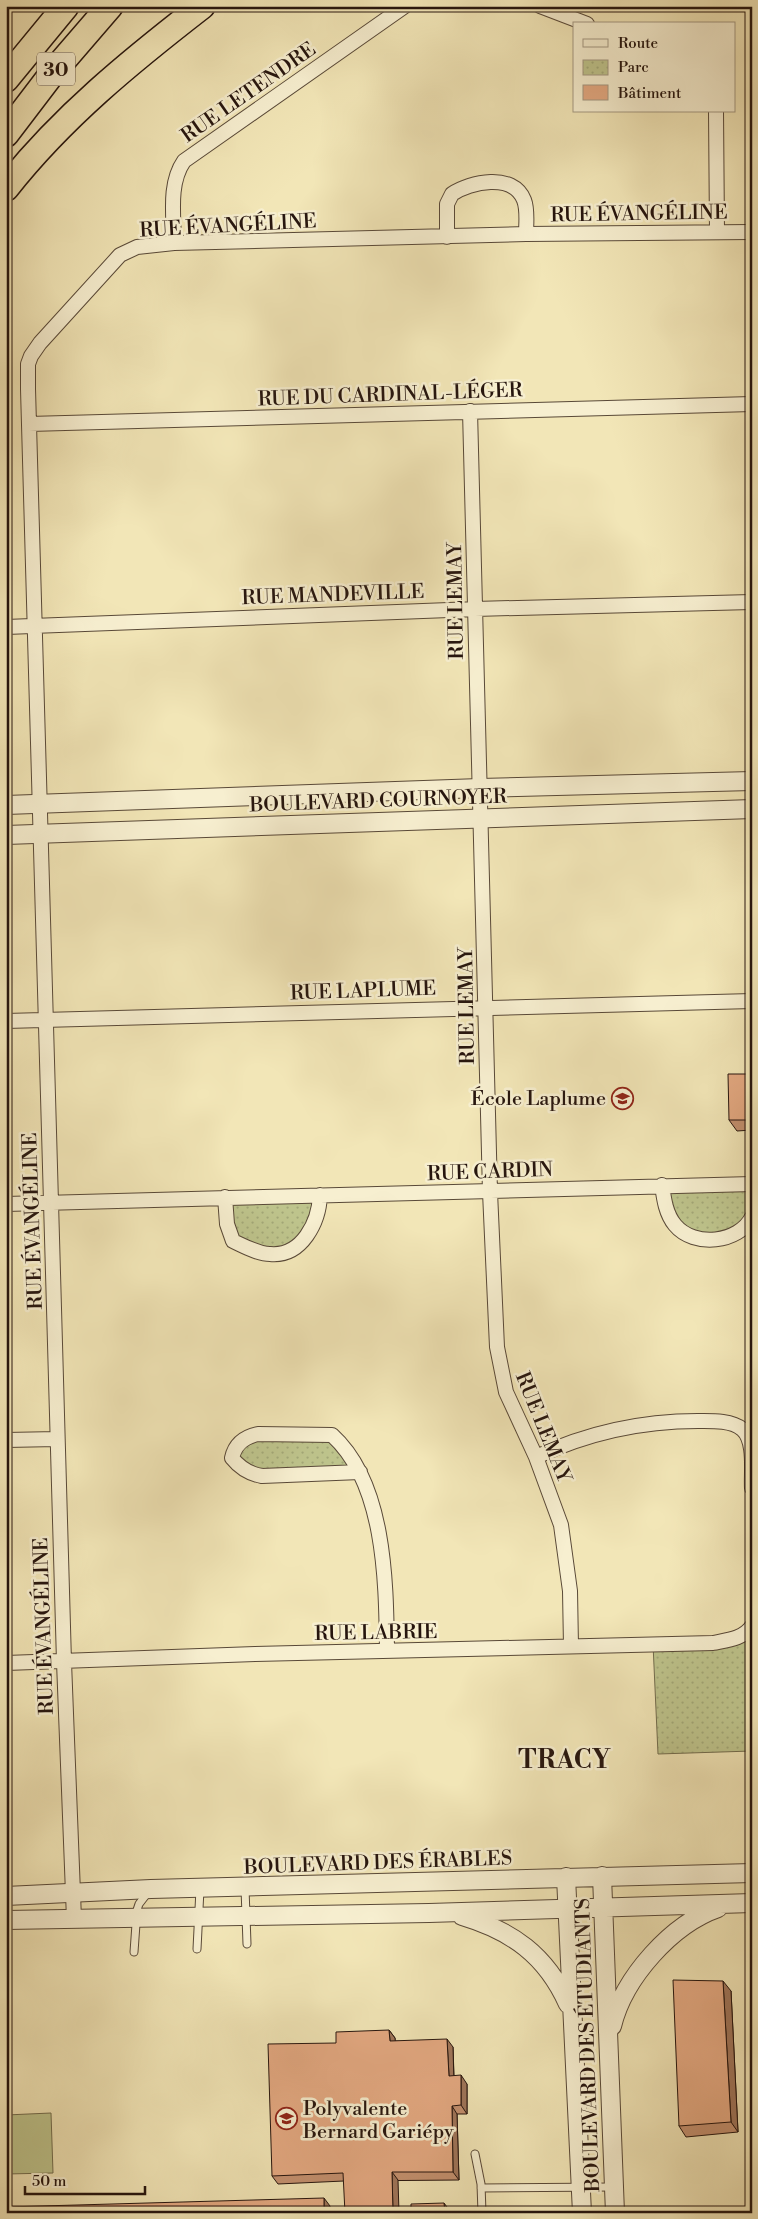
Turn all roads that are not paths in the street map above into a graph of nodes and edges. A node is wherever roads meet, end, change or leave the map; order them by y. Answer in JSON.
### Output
{"nodes":[{"id":1,"x":66,"y":6,"type":"edge"},
{"id":2,"x":110,"y":6,"type":"edge"},
{"id":3,"x":202,"y":6,"type":"edge"},
{"id":4,"x":404,"y":6,"type":"edge"},
{"id":5,"x":540,"y":6,"type":"edge"},
{"id":6,"x":582,"y":22,"type":"edge"},
{"id":7,"x":6,"y":79,"type":"edge"},
{"id":8,"x":716,"y":112,"type":"edge"},
{"id":9,"x":6,"y":134,"type":"edge"},
{"id":10,"x":6,"y":188,"type":"edge"},
{"id":11,"x":717,"y":232,"type":"junction"},
{"id":12,"x":752,"y":232,"type":"edge"},
{"id":13,"x":526,"y":234,"type":"junction"},
{"id":14,"x":447,"y":237,"type":"junction"},
{"id":15,"x":174,"y":243,"type":"junction"},
{"id":16,"x":752,"y":404,"type":"edge"},
{"id":17,"x":470,"y":411,"type":"junction"},
{"id":18,"x":29,"y":424,"type":"junction"},
{"id":19,"x":752,"y":602,"type":"edge"},
{"id":20,"x":475,"y":609,"type":"junction"},
{"id":21,"x":6,"y":626,"type":"edge"},
{"id":22,"x":35,"y":626,"type":"junction"},
{"id":23,"x":752,"y":781,"type":"edge"},
{"id":24,"x":480,"y":788,"type":"junction"},
{"id":25,"x":40,"y":804,"type":"junction"},
{"id":26,"x":6,"y":805,"type":"edge"},
{"id":27,"x":752,"y":808,"type":"edge"},
{"id":28,"x":480,"y":817,"type":"junction"},
{"id":29,"x":40,"y":834,"type":"junction"},
{"id":30,"x":6,"y":835,"type":"edge"},
{"id":31,"x":752,"y":1001,"type":"edge"},
{"id":32,"x":486,"y":1006,"type":"junction"},
{"id":33,"x":46,"y":1019,"type":"junction"},
{"id":34,"x":6,"y":1020,"type":"edge"},
{"id":35,"x":752,"y":1184,"type":"edge"},
{"id":36,"x":662,"y":1185,"type":"junction"},
{"id":37,"x":490,"y":1192,"type":"junction"},
{"id":38,"x":320,"y":1195,"type":"junction"},
{"id":39,"x":225,"y":1197,"type":"junction"},
{"id":40,"x":51,"y":1202,"type":"junction"},
{"id":41,"x":6,"y":1204,"type":"edge"},
{"id":42,"x":752,"y":1217,"type":"edge"},
{"id":43,"x":57,"y":1439,"type":"junction"},
{"id":44,"x":6,"y":1440,"type":"edge"},
{"id":45,"x":536,"y":1457,"type":"junction"},
{"id":46,"x":360,"y":1472,"type":"junction"},
{"id":47,"x":752,"y":1488,"type":"edge"},
{"id":48,"x":749,"y":1630,"type":"edge"},
{"id":49,"x":571,"y":1646,"type":"junction"},
{"id":50,"x":387,"y":1651,"type":"junction"},
{"id":51,"x":64,"y":1662,"type":"junction"},
{"id":52,"x":6,"y":1663,"type":"edge"},
{"id":53,"x":752,"y":1873,"type":"edge"},
{"id":54,"x":602,"y":1876,"type":"junction"},
{"id":55,"x":566,"y":1877,"type":"junction"},
{"id":56,"x":200,"y":1888,"type":"junction"},
{"id":57,"x":245,"y":1888,"type":"junction"},
{"id":58,"x":151,"y":1889,"type":"junction"},
{"id":59,"x":73,"y":1894,"type":"junction"},
{"id":60,"x":6,"y":1896,"type":"edge"},
{"id":61,"x":744,"y":1903,"type":"edge"},
{"id":62,"x":603,"y":1907,"type":"junction"},
{"id":63,"x":568,"y":1908,"type":"junction"},
{"id":64,"x":429,"y":1914,"type":"junction"},
{"id":65,"x":246,"y":1915,"type":"junction"},
{"id":66,"x":200,"y":1916,"type":"junction"},
{"id":67,"x":136,"y":1917,"type":"junction"},
{"id":68,"x":74,"y":1919,"type":"junction"},
{"id":69,"x":6,"y":1920,"type":"edge"},
{"id":70,"x":247,"y":1944,"type":"dead end"},
{"id":71,"x":196,"y":1949,"type":"dead end"},
{"id":72,"x":134,"y":1952,"type":"dead end"},
{"id":73,"x":572,"y":2013,"type":"junction"},
{"id":74,"x":609,"y":2041,"type":"junction"},
{"id":75,"x":475,"y":2154,"type":"dead end"},
{"id":76,"x":581,"y":2187,"type":"junction"},
{"id":77,"x":614,"y":2187,"type":"junction"},
{"id":78,"x":481,"y":2188,"type":"junction"},
{"id":79,"x":482,"y":2213,"type":"edge"},
{"id":80,"x":582,"y":2213,"type":"edge"},
{"id":81,"x":615,"y":2213,"type":"edge"}],
"edges":[{"from":1,"to":7,"type":"highway","number":"30"},
{"from":2,"to":9,"type":"highway","number":"30"},
{"from":3,"to":10,"type":"highway"},
{"from":4,"to":15,"type":"street","name":"RUE LETENDRE"},
{"from":5,"to":6,"type":"street"},
{"from":8,"to":11,"type":"street"},
{"from":11,"to":12,"type":"street","name":"RUE ÉVANGÉLINE"},
{"from":11,"to":13,"type":"street","name":"RUE ÉVANGÉLINE"},
{"from":13,"to":14,"type":"street","name":"RUE ÉVANGÉLINE"},
{"from":13,"to":14,"type":"street","name":"RUE ÉVANGÉLINE"},
{"from":14,"to":15,"type":"street","name":"RUE ÉVANGÉLINE"},
{"from":15,"to":18,"type":"street","name":"RUE ÉVANGÉLINE"},
{"from":16,"to":17,"type":"street","name":"RUE DU CARDINAL-LÉGER"},
{"from":17,"to":18,"type":"street","name":"RUE DU CARDINAL-LÉGER"},
{"from":17,"to":20,"type":"street","name":"RUE LEMAY"},
{"from":18,"to":22,"type":"street","name":"RUE ÉVANGÉLINE"},
{"from":19,"to":20,"type":"street","name":"RUE MANDEVILLE"},
{"from":20,"to":22,"type":"street","name":"RUE MANDEVILLE"},
{"from":20,"to":24,"type":"street","name":"RUE LEMAY"},
{"from":21,"to":22,"type":"street","name":"RUE MANDEVILLE"},
{"from":22,"to":25,"type":"street","name":"RUE ÉVANGÉLINE"},
{"from":23,"to":24,"type":"street","name":"BOULEVARD COURNOYER"},
{"from":24,"to":25,"type":"street","name":"BOULEVARD COURNOYER"},
{"from":24,"to":28,"type":"street","name":"RUE LEMAY"},
{"from":25,"to":26,"type":"street","name":"BOULEVARD COURNOYER"},
{"from":25,"to":29,"type":"street","name":"RUE ÉVANGÉLINE"},
{"from":27,"to":28,"type":"street","name":"BOULEVARD COURNOYER"},
{"from":28,"to":29,"type":"street","name":"BOULEVARD COURNOYER"},
{"from":28,"to":32,"type":"street","name":"RUE LEMAY"},
{"from":29,"to":30,"type":"street","name":"BOULEVARD COURNOYER"},
{"from":29,"to":33,"type":"street","name":"RUE ÉVANGÉLINE"},
{"from":31,"to":32,"type":"street","name":"RUE LAPLUME"},
{"from":32,"to":33,"type":"street","name":"RUE LAPLUME"},
{"from":32,"to":37,"type":"street","name":"RUE LEMAY"},
{"from":33,"to":34,"type":"street","name":"RUE LAPLUME"},
{"from":33,"to":40,"type":"street","name":"RUE ÉVANGÉLINE"},
{"from":35,"to":36,"type":"street","name":"RUE CARDIN"},
{"from":36,"to":37,"type":"street","name":"RUE CARDIN"},
{"from":36,"to":42,"type":"street"},
{"from":37,"to":38,"type":"street","name":"RUE CARDIN"},
{"from":37,"to":45,"type":"street","name":"RUE LEMAY"},
{"from":38,"to":39,"type":"street","name":"RUE CARDIN"},
{"from":38,"to":39,"type":"street"},
{"from":39,"to":40,"type":"street","name":"RUE CARDIN"},
{"from":40,"to":41,"type":"street","name":"RUE CARDIN"},
{"from":40,"to":43,"type":"street","name":"RUE ÉVANGÉLINE"},
{"from":43,"to":44,"type":"street"},
{"from":43,"to":51,"type":"street","name":"RUE ÉVANGÉLINE"},
{"from":45,"to":47,"type":"street"},
{"from":45,"to":49,"type":"street","name":"RUE LEMAY"},
{"from":46,"to":46,"type":"street"},
{"from":46,"to":50,"type":"street"},
{"from":48,"to":49,"type":"street","name":"RUE LABRIE"},
{"from":49,"to":50,"type":"street","name":"RUE LABRIE"},
{"from":50,"to":51,"type":"street","name":"RUE LABRIE"},
{"from":51,"to":52,"type":"street","name":"RUE LABRIE"},
{"from":51,"to":59,"type":"street","name":"RUE ÉVANGÉLINE"},
{"from":53,"to":54,"type":"street","name":"BOULEVARD DES ÉRABLES"},
{"from":54,"to":55,"type":"street","name":"BOULEVARD DES ÉRABLES"},
{"from":54,"to":62,"type":"street","name":"BOULEVARD DES ÉTUDIANTS"},
{"from":55,"to":57,"type":"street","name":"BOULEVARD DES ÉRABLES"},
{"from":55,"to":63,"type":"street","name":"BOULEVARD DES ÉTUDIANTS"},
{"from":56,"to":57,"type":"street","name":"BOULEVARD DES ÉRABLES"},
{"from":56,"to":58,"type":"street","name":"BOULEVARD DES ÉRABLES"},
{"from":56,"to":66,"type":"lane"},
{"from":57,"to":65,"type":"lane"},
{"from":58,"to":59,"type":"street","name":"BOULEVARD DES ÉRABLES"},
{"from":58,"to":67,"type":"lane"},
{"from":59,"to":60,"type":"street","name":"BOULEVARD DES ÉRABLES"},
{"from":59,"to":68,"type":"street","name":"RUE ÉVANGÉLINE"},
{"from":61,"to":62,"type":"street"},
{"from":61,"to":74,"type":"street"},
{"from":62,"to":63,"type":"street"},
{"from":62,"to":74,"type":"street","name":"BOULEVARD DES ÉTUDIANTS"},
{"from":63,"to":64,"type":"street"},
{"from":63,"to":73,"type":"street","name":"BOULEVARD DES ÉTUDIANTS"},
{"from":64,"to":65,"type":"street"},
{"from":64,"to":73,"type":"street"},
{"from":65,"to":66,"type":"street"},
{"from":65,"to":70,"type":"lane"},
{"from":66,"to":67,"type":"street"},
{"from":66,"to":71,"type":"lane"},
{"from":67,"to":68,"type":"street"},
{"from":67,"to":72,"type":"lane"},
{"from":68,"to":69,"type":"street"},
{"from":73,"to":76,"type":"street","name":"BOULEVARD DES ÉTUDIANTS"},
{"from":74,"to":77,"type":"street","name":"BOULEVARD DES ÉTUDIANTS"},
{"from":75,"to":78,"type":"lane"},
{"from":76,"to":77,"type":"lane"},
{"from":76,"to":78,"type":"lane"},
{"from":76,"to":80,"type":"street","name":"BOULEVARD DES ÉTUDIANTS"},
{"from":77,"to":81,"type":"street","name":"BOULEVARD DES ÉTUDIANTS"},
{"from":78,"to":79,"type":"lane"}]}
